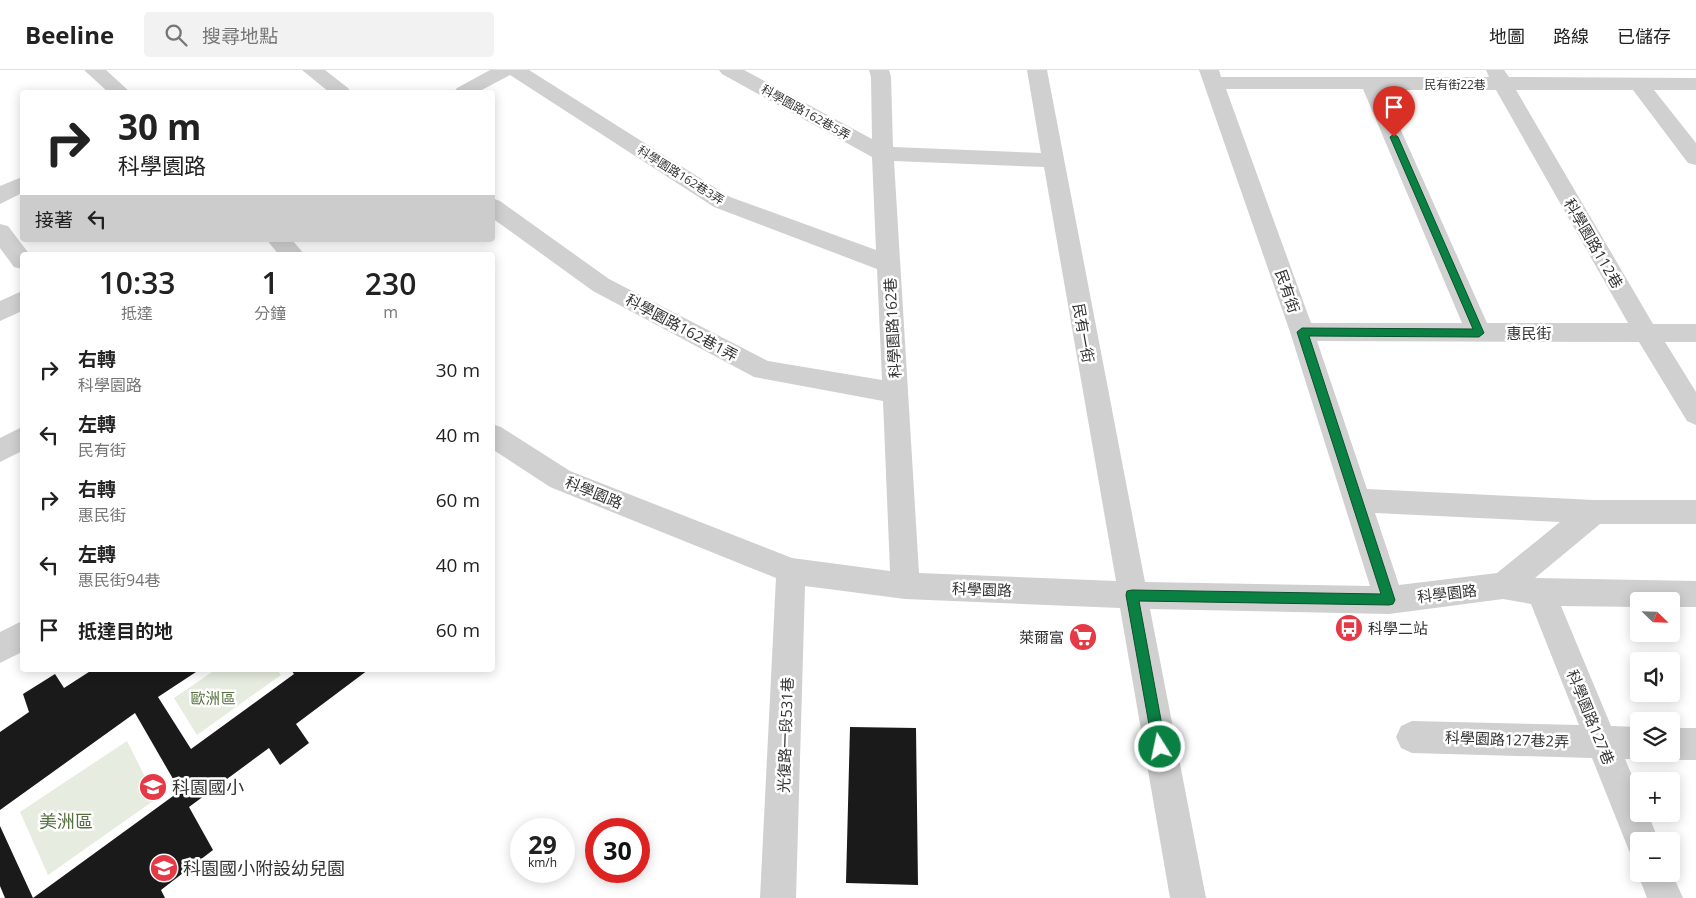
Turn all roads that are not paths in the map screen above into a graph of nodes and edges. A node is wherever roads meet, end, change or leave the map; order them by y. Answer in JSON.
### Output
{"nodes":[{"id":1,"x":94,"y":70,"type":"edge"},
{"id":2,"x":314,"y":70,"type":"edge"},
{"id":3,"x":505,"y":70,"type":"edge"},
{"id":4,"x":515,"y":70,"type":"edge"},
{"id":5,"x":729,"y":70,"type":"edge"},
{"id":6,"x":879,"y":70,"type":"edge"},
{"id":7,"x":1037,"y":70,"type":"edge"},
{"id":8,"x":1212,"y":77,"type":"edge"},
{"id":9,"x":1498,"y":77,"type":"edge"},
{"id":10,"x":1371,"y":84,"type":"junction"},
{"id":11,"x":1639,"y":84,"type":"junction"},
{"id":12,"x":1696,"y":84,"type":"edge"},
{"id":13,"x":118,"y":90,"type":"edge"},
{"id":14,"x":339,"y":90,"type":"edge"},
{"id":15,"x":468,"y":90,"type":"edge"},
{"id":16,"x":883,"y":154,"type":"junction"},
{"id":17,"x":1696,"y":158,"type":"edge"},
{"id":18,"x":1053,"y":160,"type":"junction"},
{"id":19,"x":20,"y":185,"type":"edge"},
{"id":20,"x":0,"y":196,"type":"edge"},
{"id":21,"x":495,"y":208,"type":"edge"},
{"id":22,"x":0,"y":232,"type":"edge"},
{"id":23,"x":280,"y":242,"type":"edge"},
{"id":24,"x":290,"y":252,"type":"edge"},
{"id":25,"x":20,"y":258,"type":"edge"},
{"id":26,"x":889,"y":264,"type":"junction"},
{"id":27,"x":20,"y":301,"type":"edge"},
{"id":28,"x":0,"y":312,"type":"edge"},
{"id":29,"x":1302,"y":332,"type":"junction"},
{"id":30,"x":1479,"y":333,"type":"junction"},
{"id":31,"x":1696,"y":333,"type":"edge"},
{"id":32,"x":1647,"y":334,"type":"junction"},
{"id":33,"x":895,"y":393,"type":"junction"},
{"id":34,"x":1696,"y":414,"type":"edge"},
{"id":35,"x":495,"y":437,"type":"edge"},
{"id":36,"x":20,"y":439,"type":"edge"},
{"id":37,"x":0,"y":451,"type":"edge"},
{"id":38,"x":1356,"y":500,"type":"junction"},
{"id":39,"x":1594,"y":512,"type":"junction"},
{"id":40,"x":1696,"y":512,"type":"edge"},
{"id":41,"x":791,"y":571,"type":"junction"},
{"id":42,"x":905,"y":586,"type":"junction"},
{"id":43,"x":1503,"y":586,"type":"junction"},
{"id":44,"x":1541,"y":592,"type":"junction"},
{"id":45,"x":1696,"y":594,"type":"edge"},
{"id":46,"x":1132,"y":595,"type":"junction"},
{"id":47,"x":1389,"y":600,"type":"junction"},
{"id":48,"x":20,"y":636,"type":"edge"},
{"id":49,"x":0,"y":649,"type":"edge"},
{"id":50,"x":1412,"y":737,"type":"dead end"},
{"id":51,"x":1601,"y":742,"type":"junction"},
{"id":52,"x":1630,"y":743,"type":"edge"},
{"id":53,"x":1680,"y":744,"type":"edge"},
{"id":54,"x":1696,"y":744,"type":"edge"},
{"id":55,"x":1638,"y":832,"type":"edge"},
{"id":56,"x":1658,"y":882,"type":"edge"},
{"id":57,"x":778,"y":898,"type":"edge"},
{"id":58,"x":1188,"y":898,"type":"edge"},
{"id":59,"x":1665,"y":898,"type":"edge"}],
"edges":[{"from":1,"to":13,"type":"street"},
{"from":2,"to":14,"type":"street"},
{"from":3,"to":15,"type":"street"},
{"from":4,"to":26,"type":"street","name":"科學園路162巷3弄"},
{"from":5,"to":16,"type":"street","name":"科學園路162巷5弄"},
{"from":6,"to":16,"type":"street","name":"科學園路162巷"},
{"from":7,"to":18,"type":"street","name":"民有一街"},
{"from":8,"to":10,"type":"street","name":"民有街22巷"},
{"from":8,"to":29,"type":"street","name":"民有街"},
{"from":9,"to":10,"type":"street","name":"民有街22巷"},
{"from":9,"to":11,"type":"street","name":"民有街22巷"},
{"from":9,"to":32,"type":"street","name":"科學園路112巷"},
{"from":10,"to":30,"type":"street"},
{"from":11,"to":12,"type":"street","name":"民有街22巷"},
{"from":11,"to":17,"type":"street"},
{"from":16,"to":18,"type":"street"},
{"from":16,"to":26,"type":"street","name":"科學園路162巷"},
{"from":18,"to":46,"type":"street","name":"民有一街"},
{"from":19,"to":20,"type":"street"},
{"from":21,"to":33,"type":"street","name":"科學園路162巷1弄"},
{"from":22,"to":25,"type":"street"},
{"from":23,"to":24,"type":"street"},
{"from":26,"to":33,"type":"street","name":"科學園路162巷"},
{"from":27,"to":28,"type":"street"},
{"from":29,"to":30,"type":"street","name":"惠民街"},
{"from":29,"to":38,"type":"street","name":"民有街"},
{"from":30,"to":32,"type":"street","name":"惠民街"},
{"from":31,"to":32,"type":"street","name":"惠民街"},
{"from":32,"to":34,"type":"street","name":"科學園路112巷"},
{"from":33,"to":42,"type":"street","name":"科學園路162巷"},
{"from":35,"to":41,"type":"street","name":"科學園路"},
{"from":36,"to":37,"type":"street"},
{"from":38,"to":39,"type":"street"},
{"from":38,"to":47,"type":"street","name":"民有街"},
{"from":39,"to":40,"type":"street"},
{"from":39,"to":43,"type":"street"},
{"from":41,"to":42,"type":"street","name":"科學園路"},
{"from":41,"to":57,"type":"street","name":"光復路一段531巷"},
{"from":42,"to":46,"type":"street","name":"科學園路"},
{"from":43,"to":44,"type":"street","name":"科學園路"},
{"from":43,"to":47,"type":"street","name":"科學園路"},
{"from":44,"to":45,"type":"street","name":"科學園路"},
{"from":44,"to":51,"type":"street","name":"科學園路127巷"},
{"from":46,"to":47,"type":"street","name":"科學園路"},
{"from":46,"to":58,"type":"street"},
{"from":48,"to":49,"type":"street"},
{"from":50,"to":51,"type":"street","name":"科學園路127巷2弄"},
{"from":51,"to":52,"type":"street","name":"科學園路127巷2弄"},
{"from":51,"to":55,"type":"street","name":"科學園路127巷"},
{"from":53,"to":54,"type":"street"},
{"from":56,"to":59,"type":"street"}]}
